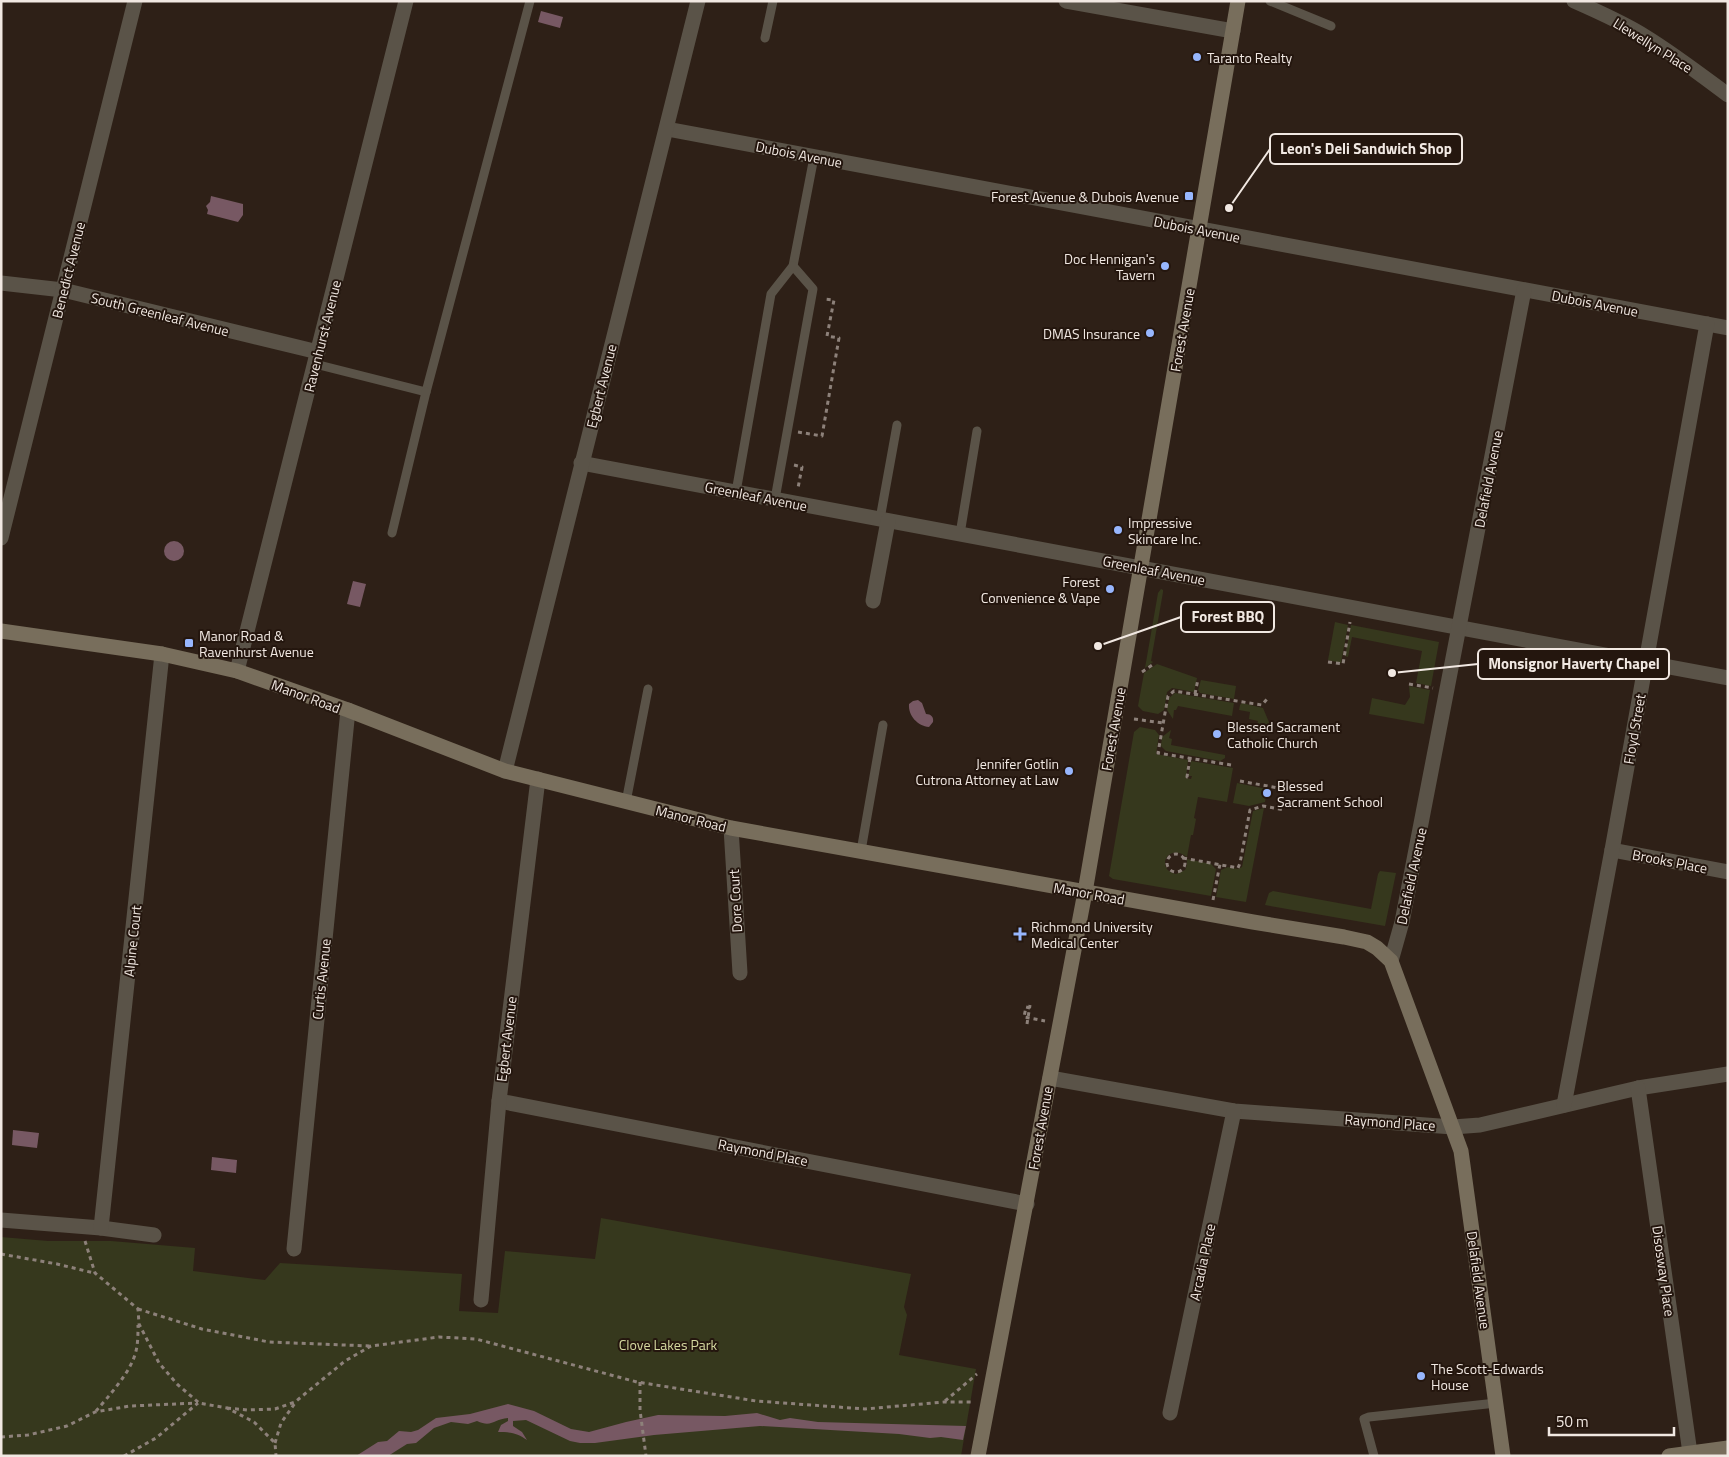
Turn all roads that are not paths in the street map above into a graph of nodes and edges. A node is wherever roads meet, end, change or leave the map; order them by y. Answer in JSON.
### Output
{"nodes":[{"id":1,"x":134,"y":1,"type":"edge"},
{"id":2,"x":406,"y":1,"type":"edge"},
{"id":3,"x":530,"y":1,"type":"edge"},
{"id":4,"x":698,"y":1,"type":"edge"},
{"id":5,"x":773,"y":1,"type":"edge"},
{"id":6,"x":1066,"y":1,"type":"edge"},
{"id":7,"x":1238,"y":1,"type":"edge"},
{"id":8,"x":1270,"y":1,"type":"edge"},
{"id":9,"x":1574,"y":1,"type":"edge"},
{"id":10,"x":1331,"y":26,"type":"dead end"},
{"id":11,"x":1233,"y":31,"type":"junction"},
{"id":12,"x":765,"y":38,"type":"dead end"},
{"id":13,"x":1728,"y":96,"type":"edge"},
{"id":14,"x":666,"y":129,"type":"junction"},
{"id":15,"x":814,"y":157,"type":"junction"},
{"id":16,"x":1199,"y":230,"type":"junction"},
{"id":17,"x":793,"y":266,"type":"junction"},
{"id":18,"x":1,"y":283,"type":"edge"},
{"id":19,"x":63,"y":290,"type":"junction"},
{"id":20,"x":1524,"y":290,"type":"junction"},
{"id":21,"x":1707,"y":324,"type":"junction"},
{"id":22,"x":1728,"y":328,"type":"edge"},
{"id":23,"x":316,"y":358,"type":"junction"},
{"id":24,"x":426,"y":392,"type":"junction"},
{"id":25,"x":897,"y":425,"type":"dead end"},
{"id":26,"x":977,"y":431,"type":"dead end"},
{"id":27,"x":581,"y":462,"type":"junction"},
{"id":28,"x":736,"y":492,"type":"junction"},
{"id":29,"x":775,"y":499,"type":"junction"},
{"id":30,"x":884,"y":520,"type":"junction"},
{"id":31,"x":392,"y":533,"type":"dead end"},
{"id":32,"x":960,"y":534,"type":"junction"},
{"id":33,"x":1,"y":538,"type":"edge"},
{"id":34,"x":1140,"y":568,"type":"junction"},
{"id":35,"x":873,"y":601,"type":"dead end"},
{"id":36,"x":1460,"y":628,"type":"junction"},
{"id":37,"x":1,"y":631,"type":"edge"},
{"id":38,"x":162,"y":654,"type":"junction"},
{"id":39,"x":1646,"y":663,"type":"junction"},
{"id":40,"x":236,"y":671,"type":"junction"},
{"id":41,"x":1728,"y":678,"type":"edge"},
{"id":42,"x":648,"y":689,"type":"dead end"},
{"id":43,"x":348,"y":710,"type":"junction"},
{"id":44,"x":883,"y":725,"type":"dead end"},
{"id":45,"x":505,"y":771,"type":"junction"},
{"id":46,"x":538,"y":780,"type":"junction"},
{"id":47,"x":626,"y":802,"type":"junction"},
{"id":48,"x":731,"y":828,"type":"junction"},
{"id":49,"x":1612,"y":850,"type":"junction"},
{"id":50,"x":861,"y":852,"type":"junction"},
{"id":51,"x":1728,"y":872,"type":"edge"},
{"id":52,"x":1085,"y":892,"type":"junction"},
{"id":53,"x":1391,"y":961,"type":"junction"},
{"id":54,"x":740,"y":973,"type":"dead end"},
{"id":55,"x":1728,"y":1074,"type":"edge"},
{"id":56,"x":1050,"y":1078,"type":"junction"},
{"id":57,"x":1638,"y":1088,"type":"junction"},
{"id":58,"x":499,"y":1101,"type":"junction"},
{"id":59,"x":1564,"y":1105,"type":"junction"},
{"id":60,"x":1234,"y":1111,"type":"junction"},
{"id":61,"x":1453,"y":1127,"type":"junction"},
{"id":62,"x":1026,"y":1204,"type":"junction"},
{"id":63,"x":1,"y":1220,"type":"edge"},
{"id":64,"x":101,"y":1228,"type":"junction"},
{"id":65,"x":154,"y":1234,"type":"dead end"},
{"id":66,"x":294,"y":1249,"type":"dead end"},
{"id":67,"x":481,"y":1300,"type":"dead end"},
{"id":68,"x":1496,"y":1403,"type":"junction"},
{"id":69,"x":1170,"y":1412,"type":"dead end"},
{"id":70,"x":1728,"y":1448,"type":"edge"},
{"id":71,"x":1690,"y":1453,"type":"junction"},
{"id":72,"x":978,"y":1456,"type":"edge"},
{"id":73,"x":1374,"y":1456,"type":"edge"},
{"id":74,"x":1503,"y":1456,"type":"edge"},
{"id":75,"x":1669,"y":1456,"type":"edge"}],
"edges":[{"from":1,"to":19,"type":"street","name":"Benedict Avenue"},
{"from":2,"to":23,"type":"street","name":"Ravenhurst Avenue"},
{"from":3,"to":24,"type":"lane"},
{"from":4,"to":14,"type":"street","name":"Egbert Avenue"},
{"from":5,"to":12,"type":"lane"},
{"from":6,"to":11,"type":"street"},
{"from":7,"to":11,"type":"street","name":"Forest Avenue"},
{"from":8,"to":10,"type":"lane"},
{"from":9,"to":13,"type":"street","name":"Llewellyn Place"},
{"from":11,"to":16,"type":"street","name":"Forest Avenue"},
{"from":14,"to":15,"type":"street","name":"Dubois Avenue"},
{"from":14,"to":27,"type":"street","name":"Egbert Avenue"},
{"from":15,"to":16,"type":"street","name":"Dubois Avenue"},
{"from":15,"to":17,"type":"lane"},
{"from":16,"to":20,"type":"street","name":"Dubois Avenue"},
{"from":16,"to":34,"type":"street","name":"Forest Avenue"},
{"from":17,"to":28,"type":"lane"},
{"from":17,"to":29,"type":"lane"},
{"from":18,"to":19,"type":"street","name":"South Greenleaf Avenue"},
{"from":19,"to":23,"type":"street","name":"South Greenleaf Avenue"},
{"from":19,"to":33,"type":"street","name":"Benedict Avenue"},
{"from":20,"to":21,"type":"street","name":"Dubois Avenue"},
{"from":20,"to":36,"type":"street","name":"Delafield Avenue"},
{"from":21,"to":22,"type":"street","name":"Dubois Avenue"},
{"from":21,"to":39,"type":"street","name":"Floyd Street"},
{"from":23,"to":24,"type":"lane"},
{"from":23,"to":40,"type":"street","name":"Ravenhurst Avenue"},
{"from":24,"to":31,"type":"lane"},
{"from":25,"to":30,"type":"lane"},
{"from":26,"to":32,"type":"lane"},
{"from":27,"to":28,"type":"street","name":"Greenleaf Avenue"},
{"from":27,"to":45,"type":"street","name":"Egbert Avenue"},
{"from":28,"to":29,"type":"street","name":"Greenleaf Avenue"},
{"from":29,"to":30,"type":"street","name":"Greenleaf Avenue"},
{"from":30,"to":32,"type":"street","name":"Greenleaf Avenue"},
{"from":30,"to":35,"type":"street"},
{"from":32,"to":34,"type":"street","name":"Greenleaf Avenue"},
{"from":34,"to":36,"type":"street","name":"Greenleaf Avenue"},
{"from":34,"to":52,"type":"street","name":"Forest Avenue"},
{"from":36,"to":39,"type":"street","name":"Greenleaf Avenue"},
{"from":36,"to":53,"type":"street","name":"Delafield Avenue"},
{"from":37,"to":38,"type":"street","name":"Manor Road"},
{"from":38,"to":40,"type":"street","name":"Manor Road"},
{"from":38,"to":64,"type":"street","name":"Alpine Court"},
{"from":39,"to":41,"type":"street","name":"Greenleaf Avenue"},
{"from":39,"to":49,"type":"street","name":"Floyd Street"},
{"from":40,"to":43,"type":"street","name":"Manor Road"},
{"from":42,"to":47,"type":"lane"},
{"from":43,"to":45,"type":"street","name":"Manor Road"},
{"from":43,"to":66,"type":"street","name":"Curtis Avenue"},
{"from":44,"to":50,"type":"lane"},
{"from":45,"to":46,"type":"street","name":"Manor Road"},
{"from":46,"to":47,"type":"street","name":"Manor Road"},
{"from":46,"to":58,"type":"street","name":"Egbert Avenue"},
{"from":47,"to":48,"type":"street","name":"Manor Road"},
{"from":48,"to":50,"type":"street","name":"Manor Road"},
{"from":48,"to":54,"type":"street","name":"Dore Court"},
{"from":49,"to":51,"type":"street","name":"Brooks Place"},
{"from":49,"to":59,"type":"street","name":"Floyd Street"},
{"from":50,"to":52,"type":"street","name":"Manor Road"},
{"from":52,"to":53,"type":"street","name":"Manor Road"},
{"from":52,"to":56,"type":"street","name":"Forest Avenue"},
{"from":53,"to":61,"type":"street","name":"Delafield Avenue"},
{"from":55,"to":57,"type":"street","name":"Raymond Place"},
{"from":56,"to":60,"type":"street","name":"Raymond Place"},
{"from":56,"to":62,"type":"street","name":"Forest Avenue"},
{"from":57,"to":59,"type":"street","name":"Raymond Place"},
{"from":57,"to":71,"type":"street","name":"Disosway Place"},
{"from":58,"to":62,"type":"street","name":"Raymond Place"},
{"from":58,"to":67,"type":"street","name":"Egbert Avenue"},
{"from":59,"to":61,"type":"street","name":"Raymond Place"},
{"from":60,"to":61,"type":"street","name":"Raymond Place"},
{"from":60,"to":69,"type":"street","name":"Arcadia Place"},
{"from":61,"to":68,"type":"street","name":"Delafield Avenue"},
{"from":62,"to":72,"type":"street","name":"Forest Avenue"},
{"from":63,"to":64,"type":"street"},
{"from":64,"to":65,"type":"street"},
{"from":68,"to":73,"type":"lane"},
{"from":68,"to":74,"type":"street","name":"Delafield Avenue"},
{"from":70,"to":71,"type":"street"},
{"from":71,"to":75,"type":"street"}]}
